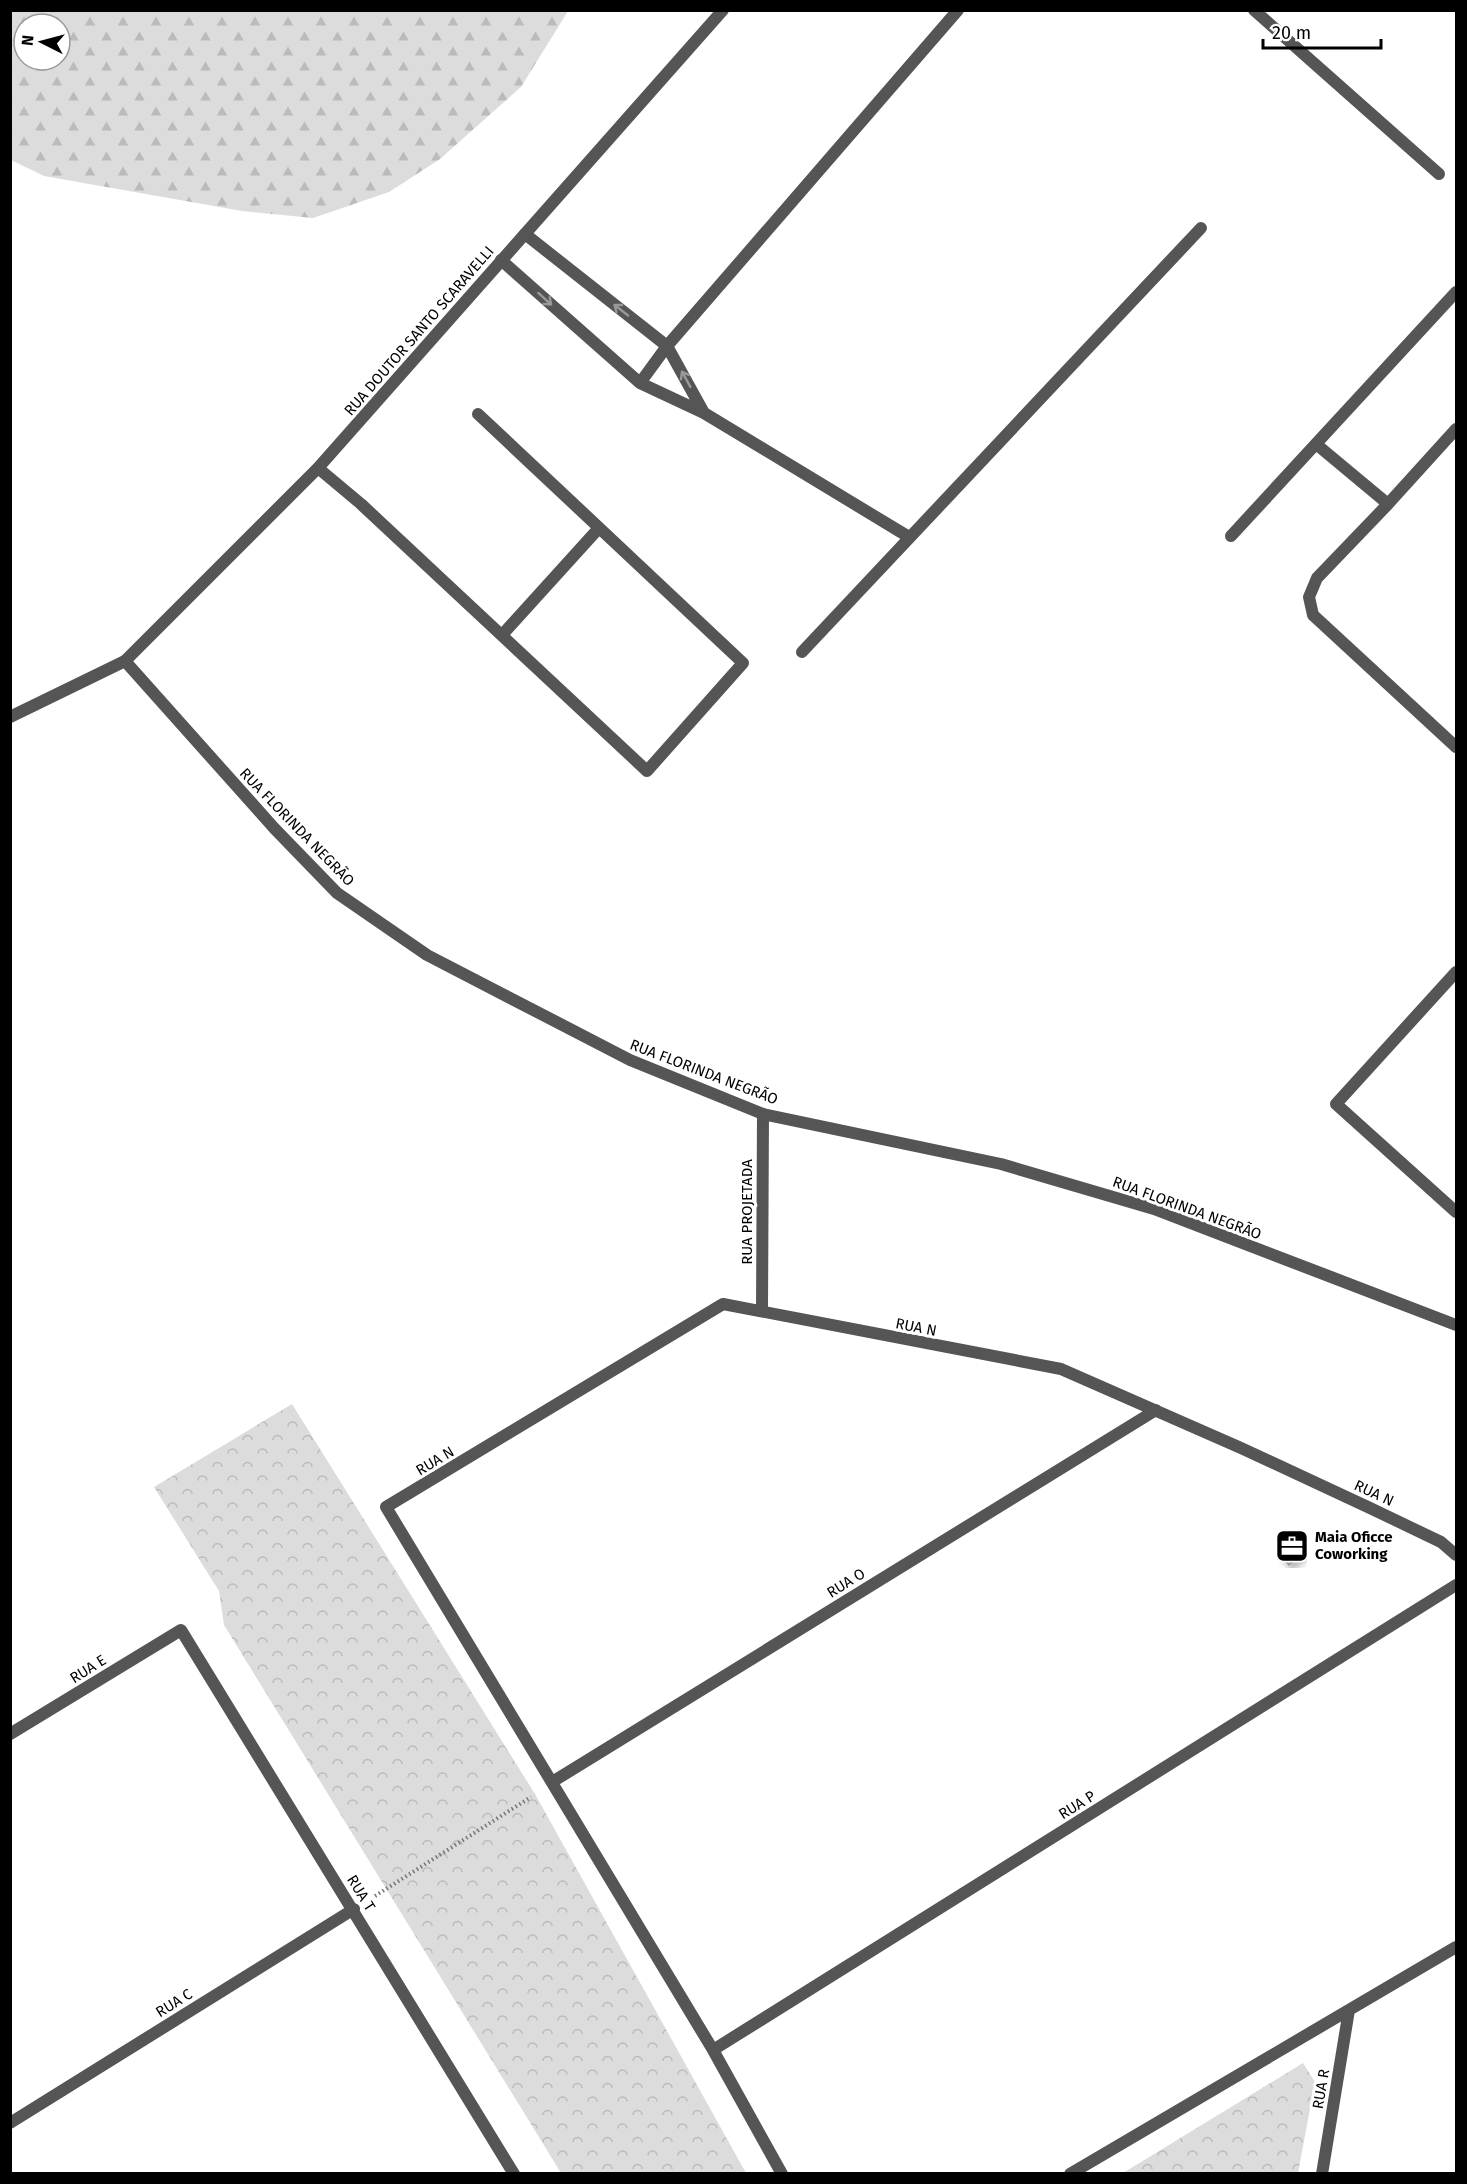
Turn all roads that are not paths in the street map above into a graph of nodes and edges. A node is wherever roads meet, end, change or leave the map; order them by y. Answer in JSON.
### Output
{"nodes":[{"id":1,"x":723,"y":10,"type":"edge"},
{"id":2,"x":958,"y":10,"type":"edge"},
{"id":3,"x":1254,"y":10,"type":"edge"},
{"id":4,"x":1439,"y":174,"type":"dead end"},
{"id":5,"x":1201,"y":228,"type":"dead end"},
{"id":6,"x":525,"y":234,"type":"junction"},
{"id":7,"x":501,"y":260,"type":"junction"},
{"id":8,"x":1456,"y":292,"type":"edge"},
{"id":9,"x":667,"y":346,"type":"junction"},
{"id":10,"x":640,"y":383,"type":"junction"},
{"id":11,"x":704,"y":412,"type":"junction"},
{"id":12,"x":478,"y":414,"type":"dead end"},
{"id":13,"x":1456,"y":429,"type":"edge"},
{"id":14,"x":1316,"y":444,"type":"junction"},
{"id":15,"x":318,"y":468,"type":"junction"},
{"id":16,"x":1388,"y":504,"type":"junction"},
{"id":17,"x":599,"y":528,"type":"junction"},
{"id":18,"x":1231,"y":536,"type":"dead end"},
{"id":19,"x":909,"y":537,"type":"junction"},
{"id":20,"x":502,"y":635,"type":"junction"},
{"id":21,"x":802,"y":652,"type":"dead end"},
{"id":22,"x":125,"y":661,"type":"junction"},
{"id":23,"x":10,"y":717,"type":"edge"},
{"id":24,"x":1456,"y":747,"type":"edge"},
{"id":25,"x":1456,"y":972,"type":"edge"},
{"id":26,"x":763,"y":1114,"type":"junction"},
{"id":27,"x":1456,"y":1212,"type":"edge"},
{"id":28,"x":762,"y":1311,"type":"junction"},
{"id":29,"x":1456,"y":1325,"type":"edge"},
{"id":30,"x":1156,"y":1410,"type":"junction"},
{"id":31,"x":1456,"y":1555,"type":"edge"},
{"id":32,"x":1456,"y":1585,"type":"edge"},
{"id":33,"x":181,"y":1630,"type":"joint"},
{"id":34,"x":10,"y":1734,"type":"edge"},
{"id":35,"x":552,"y":1782,"type":"junction"},
{"id":36,"x":354,"y":1909,"type":"junction"},
{"id":37,"x":1456,"y":1947,"type":"edge"},
{"id":38,"x":1349,"y":2010,"type":"junction"},
{"id":39,"x":713,"y":2050,"type":"junction"},
{"id":40,"x":10,"y":2123,"type":"edge"},
{"id":41,"x":514,"y":2174,"type":"edge"},
{"id":42,"x":782,"y":2174,"type":"edge"},
{"id":43,"x":1070,"y":2174,"type":"edge"},
{"id":44,"x":1322,"y":2174,"type":"edge"}],
"edges":[{"from":1,"to":6,"type":"street","name":"RUA DOUTOR SANTO SCARAVELLI"},
{"from":2,"to":9,"type":"street"},
{"from":3,"to":4,"type":"street"},
{"from":5,"to":19,"type":"street"},
{"from":6,"to":7,"type":"street","name":"RUA DOUTOR SANTO SCARAVELLI"},
{"from":9,"to":6,"type":"street","one_way":true},
{"from":7,"to":10,"type":"street","one_way":true},
{"from":7,"to":15,"type":"street","name":"RUA DOUTOR SANTO SCARAVELLI"},
{"from":8,"to":14,"type":"street"},
{"from":9,"to":10,"type":"street"},
{"from":11,"to":9,"type":"street","one_way":true},
{"from":10,"to":11,"type":"street"},
{"from":11,"to":19,"type":"street"},
{"from":12,"to":17,"type":"street"},
{"from":13,"to":16,"type":"street"},
{"from":14,"to":16,"type":"street"},
{"from":14,"to":18,"type":"street"},
{"from":15,"to":20,"type":"street"},
{"from":15,"to":22,"type":"street","name":"RUA DOUTOR SANTO SCARAVELLI"},
{"from":16,"to":24,"type":"street"},
{"from":17,"to":20,"type":"street"},
{"from":17,"to":20,"type":"street"},
{"from":19,"to":21,"type":"street"},
{"from":22,"to":23,"type":"street","name":"RUA DOUTOR SANTO SCARAVELLI"},
{"from":22,"to":26,"type":"street","name":"RUA FLORINDA NEGRÃO"},
{"from":25,"to":27,"type":"street"},
{"from":26,"to":28,"type":"street","name":"RUA PROJETADA"},
{"from":26,"to":29,"type":"street","name":"RUA FLORINDA NEGRÃO"},
{"from":28,"to":30,"type":"street","name":"RUA N"},
{"from":28,"to":35,"type":"street","name":"RUA N"},
{"from":30,"to":31,"type":"street","name":"RUA N"},
{"from":30,"to":35,"type":"street","name":"RUA O"},
{"from":32,"to":39,"type":"street","name":"RUA P"},
{"from":33,"to":34,"type":"street","name":"RUA E"},
{"from":33,"to":36,"type":"street","name":"RUA T"},
{"from":35,"to":39,"type":"street"},
{"from":36,"to":40,"type":"street","name":"RUA C"},
{"from":36,"to":41,"type":"street","name":"RUA T"},
{"from":37,"to":38,"type":"street"},
{"from":38,"to":43,"type":"street"},
{"from":38,"to":44,"type":"street","name":"RUA R"},
{"from":39,"to":42,"type":"street"}]}
